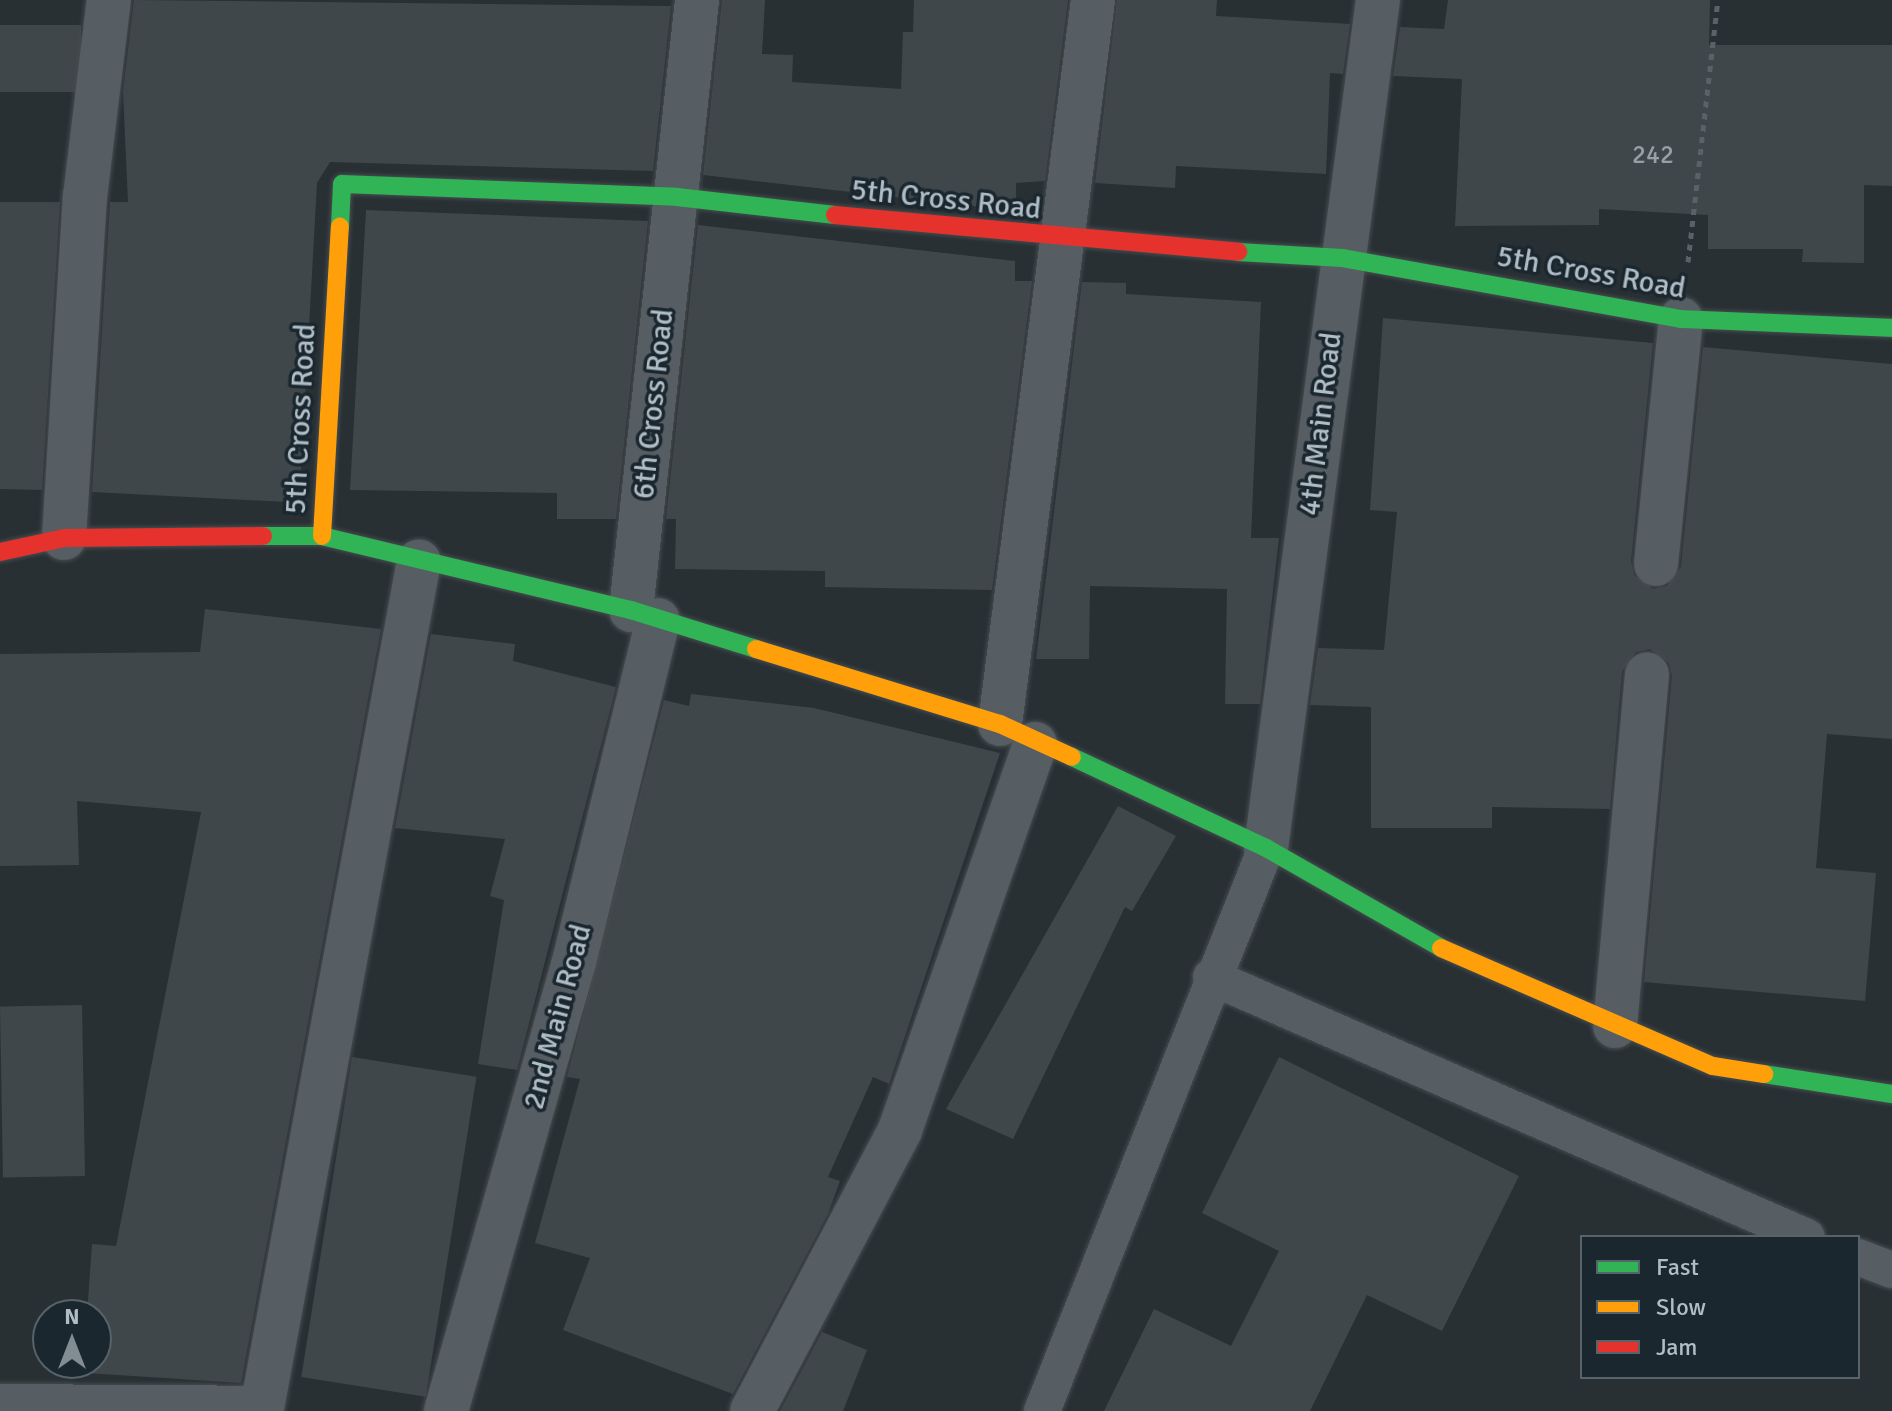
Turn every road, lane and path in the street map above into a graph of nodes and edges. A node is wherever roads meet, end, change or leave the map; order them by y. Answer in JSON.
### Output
{"nodes":[{"id":1,"x":109,"y":0,"type":"edge"},
{"id":2,"x":697,"y":0,"type":"edge"},
{"id":3,"x":1093,"y":0,"type":"edge"},
{"id":4,"x":1378,"y":0,"type":"edge"},
{"id":5,"x":1718,"y":0,"type":"edge"},
{"id":6,"x":677,"y":197,"type":"junction"},
{"id":7,"x":1059,"y":241,"type":"junction"},
{"id":8,"x":1342,"y":258,"type":"junction"},
{"id":9,"x":1681,"y":319,"type":"junction"},
{"id":10,"x":1892,"y":328,"type":"edge"},
{"id":11,"x":322,"y":536,"type":"junction"},
{"id":12,"x":64,"y":538,"type":"junction"},
{"id":13,"x":0,"y":552,"type":"edge"},
{"id":14,"x":419,"y":561,"type":"junction"},
{"id":15,"x":1656,"y":564,"type":"dead end"},
{"id":16,"x":644,"y":615,"type":"junction"},
{"id":17,"x":1647,"y":674,"type":"dead end"},
{"id":18,"x":1018,"y":734,"type":"junction"},
{"id":19,"x":1266,"y":848,"type":"junction"},
{"id":20,"x":1211,"y":977,"type":"junction"},
{"id":21,"x":1615,"y":1026,"type":"junction"},
{"id":22,"x":1892,"y":1094,"type":"edge"},
{"id":23,"x":1802,"y":1235,"type":"edge"},
{"id":24,"x":1860,"y":1258,"type":"edge"},
{"id":25,"x":1892,"y":1270,"type":"edge"},
{"id":26,"x":0,"y":1406,"type":"edge"},
{"id":27,"x":269,"y":1410,"type":"edge"},
{"id":28,"x":446,"y":1411,"type":"edge"},
{"id":29,"x":752,"y":1411,"type":"edge"},
{"id":30,"x":1042,"y":1411,"type":"edge"}],
"edges":[{"from":1,"to":12,"type":"street"},
{"from":2,"to":6,"type":"street","name":"6th Cross Road"},
{"from":3,"to":7,"type":"street"},
{"from":4,"to":8,"type":"street","name":"4th Main Road"},
{"from":5,"to":9,"type":"path"},
{"from":6,"to":7,"type":"street","name":"5th Cross Road"},
{"from":6,"to":11,"type":"street","name":"5th Cross Road"},
{"from":6,"to":16,"type":"street","name":"6th Cross Road"},
{"from":7,"to":8,"type":"street","name":"5th Cross Road"},
{"from":7,"to":18,"type":"street"},
{"from":8,"to":9,"type":"street","name":"5th Cross Road"},
{"from":8,"to":19,"type":"street","name":"4th Main Road"},
{"from":9,"to":10,"type":"street","name":"5th Cross Road"},
{"from":9,"to":15,"type":"street"},
{"from":11,"to":12,"type":"street"},
{"from":11,"to":14,"type":"street"},
{"from":12,"to":13,"type":"street"},
{"from":14,"to":16,"type":"street"},
{"from":14,"to":27,"type":"street"},
{"from":16,"to":18,"type":"street"},
{"from":16,"to":28,"type":"street","name":"2nd Main Road"},
{"from":17,"to":21,"type":"street"},
{"from":18,"to":19,"type":"street"},
{"from":18,"to":29,"type":"street"},
{"from":19,"to":20,"type":"lane"},
{"from":19,"to":21,"type":"street"},
{"from":20,"to":23,"type":"lane"},
{"from":20,"to":30,"type":"lane"},
{"from":21,"to":22,"type":"street"},
{"from":24,"to":25,"type":"lane"},
{"from":26,"to":27,"type":"street"}]}
